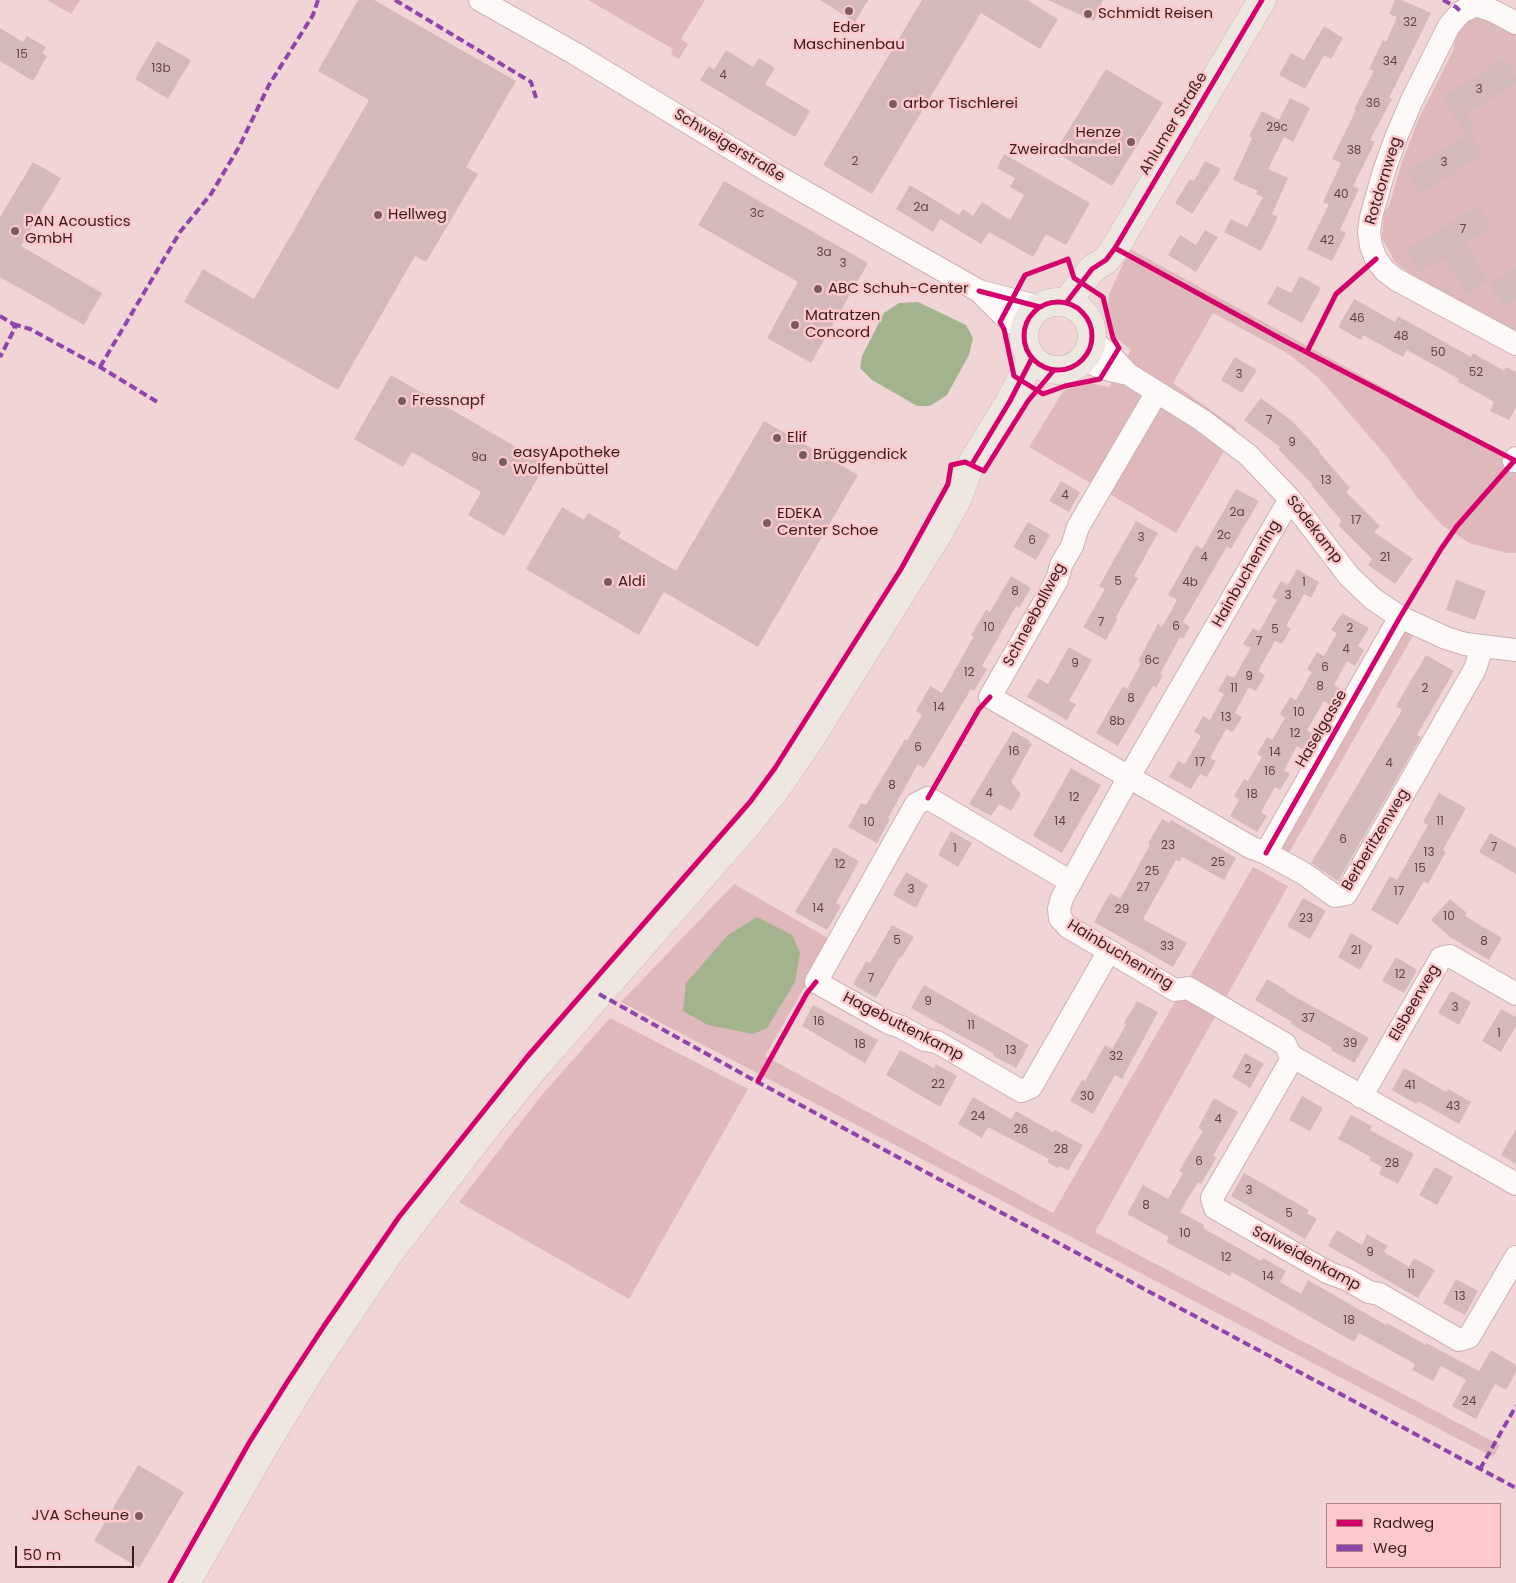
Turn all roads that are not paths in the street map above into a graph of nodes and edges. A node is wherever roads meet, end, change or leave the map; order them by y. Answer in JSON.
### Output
{"nodes":[{"id":1,"x":480,"y":0,"type":"edge"},
{"id":2,"x":1262,"y":0,"type":"edge"},
{"id":3,"x":1516,"y":23,"type":"edge"},
{"id":4,"x":979,"y":291,"type":"junction"},
{"id":5,"x":1073,"y":325,"type":"junction"},
{"id":6,"x":1024,"y":332,"type":"junction"},
{"id":7,"x":1516,"y":344,"type":"edge"},
{"id":8,"x":1043,"y":364,"type":"junction"},
{"id":9,"x":1157,"y":392,"type":"junction"},
{"id":10,"x":1290,"y":499,"type":"junction"},
{"id":11,"x":1400,"y":618,"type":"junction"},
{"id":12,"x":1482,"y":647,"type":"junction"},
{"id":13,"x":1516,"y":650,"type":"edge"},
{"id":14,"x":1129,"y":777,"type":"junction"},
{"id":15,"x":1266,"y":853,"type":"junction"},
{"id":16,"x":1071,"y":882,"type":"junction"},
{"id":17,"x":1109,"y":952,"type":"junction"},
{"id":18,"x":1516,"y":994,"type":"edge"},
{"id":19,"x":1293,"y":1057,"type":"junction"},
{"id":20,"x":1361,"y":1096,"type":"junction"},
{"id":21,"x":1516,"y":1184,"type":"edge"},
{"id":22,"x":1516,"y":1257,"type":"edge"},
{"id":23,"x":186,"y":1583,"type":"edge"}],
"edges":[{"from":1,"to":4,"type":"street","name":"Schweigerstraße"},
{"from":2,"to":5,"type":"main road","name":"Ahlumer Straße"},
{"from":3,"to":7,"type":"street","name":"Rotdornweg"},
{"from":4,"to":5,"type":"street","name":"Schweigerstraße"},
{"from":4,"to":6,"type":"street","name":"Schweigerstraße"},
{"from":5,"to":6,"type":"main road","name":"Ahlumer Straße"},
{"from":5,"to":8,"type":"main road"},
{"from":5,"to":9,"type":"street","name":"Södekamp"},
{"from":6,"to":8,"type":"main road"},
{"from":8,"to":23,"type":"main road"},
{"from":9,"to":10,"type":"street","name":"Södekamp"},
{"from":9,"to":14,"type":"street","name":"Schneeballweg"},
{"from":10,"to":11,"type":"street","name":"Södekamp"},
{"from":10,"to":14,"type":"street","name":"Hainbuchenring"},
{"from":11,"to":12,"type":"street","name":"Södekamp"},
{"from":11,"to":15,"type":"street","name":"Haselgasse"},
{"from":12,"to":13,"type":"street","name":"Södekamp"},
{"from":12,"to":15,"type":"street","name":"Berberitzenweg"},
{"from":14,"to":15,"type":"street","name":"Berberitzenweg"},
{"from":14,"to":16,"type":"street","name":"Hainbuchenring"},
{"from":16,"to":17,"type":"street","name":"Hainbuchenring"},
{"from":16,"to":17,"type":"street","name":"Hagebuttenkamp"},
{"from":17,"to":19,"type":"street","name":"Hainbuchenring"},
{"from":18,"to":20,"type":"street","name":"Elsbeerweg"},
{"from":19,"to":20,"type":"street","name":"Hainbuchenring"},
{"from":19,"to":22,"type":"street","name":"Salweidenkamp"},
{"from":20,"to":21,"type":"street","name":"Hainbuchenring"}]}
